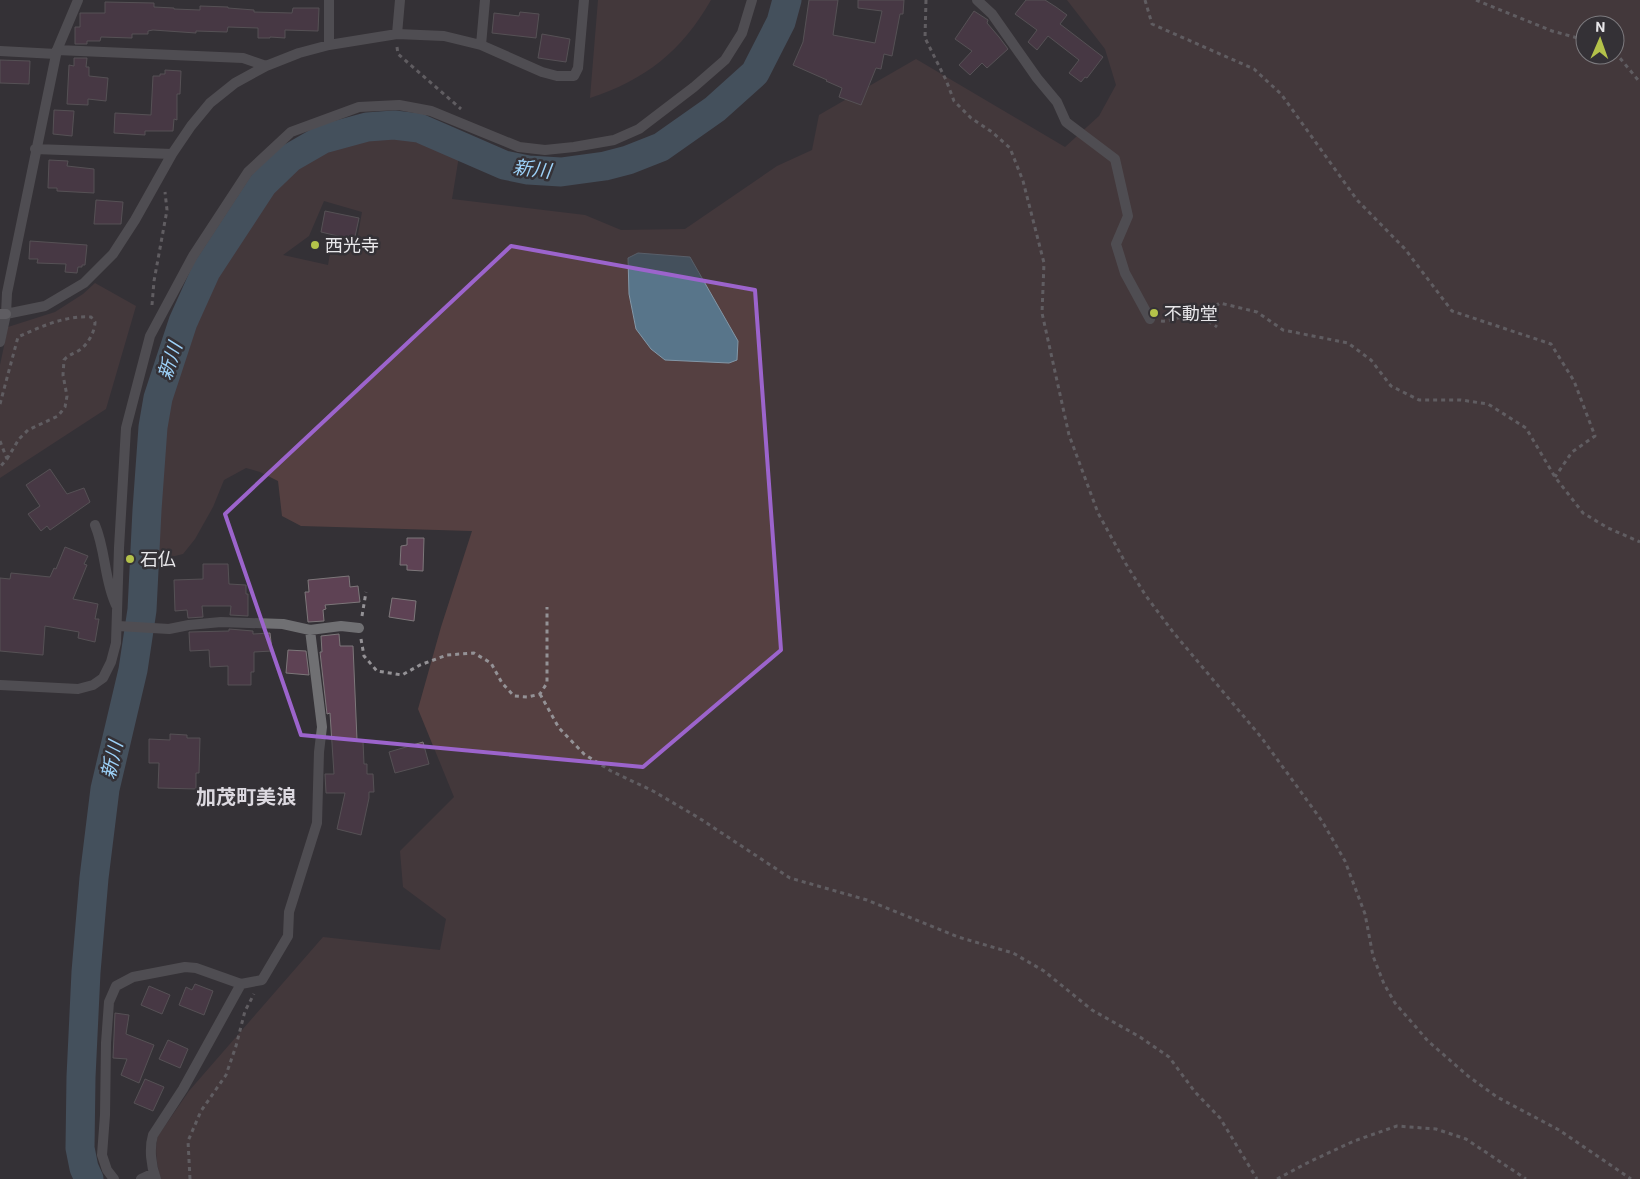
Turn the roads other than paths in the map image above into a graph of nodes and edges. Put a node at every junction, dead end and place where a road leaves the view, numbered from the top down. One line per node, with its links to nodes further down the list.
1 (78, 0): 12 (street)
2 (329, 0): 9 (street)
3 (400, 0): 8 (street)
4 (485, 0): 10 (street)
5 (584, 0): 10 (street)
6 (752, 0): 20 (street)
7 (977, 0): 17 (street)
8 (397, 34): 9 (street); 10 (street)
9 (329, 45): 13 (street)
10 (481, 45)
11 (0, 52): 12 (street)
12 (56, 52): 13 (street); 14 (street)
13 (266, 66): 15 (street)
14 (35, 148): 15 (street); 16 (street)
15 (172, 154): 16 (street)
16 (3, 314): 18 (street)
17 (1150, 319)
18 (1, 337)
19 (95, 525): 20 (street)
20 (117, 608): 21 (street)
21 (120, 626): 23 (street); 24 (street)
22 (359, 628): 23 (street)
23 (310, 630): 25 (street)
24 (0, 684)
25 (241, 984): 26 (street); 27 (street)
26 (155, 1176): 28 (street)
27 (114, 1179)
28 (142, 1179)

